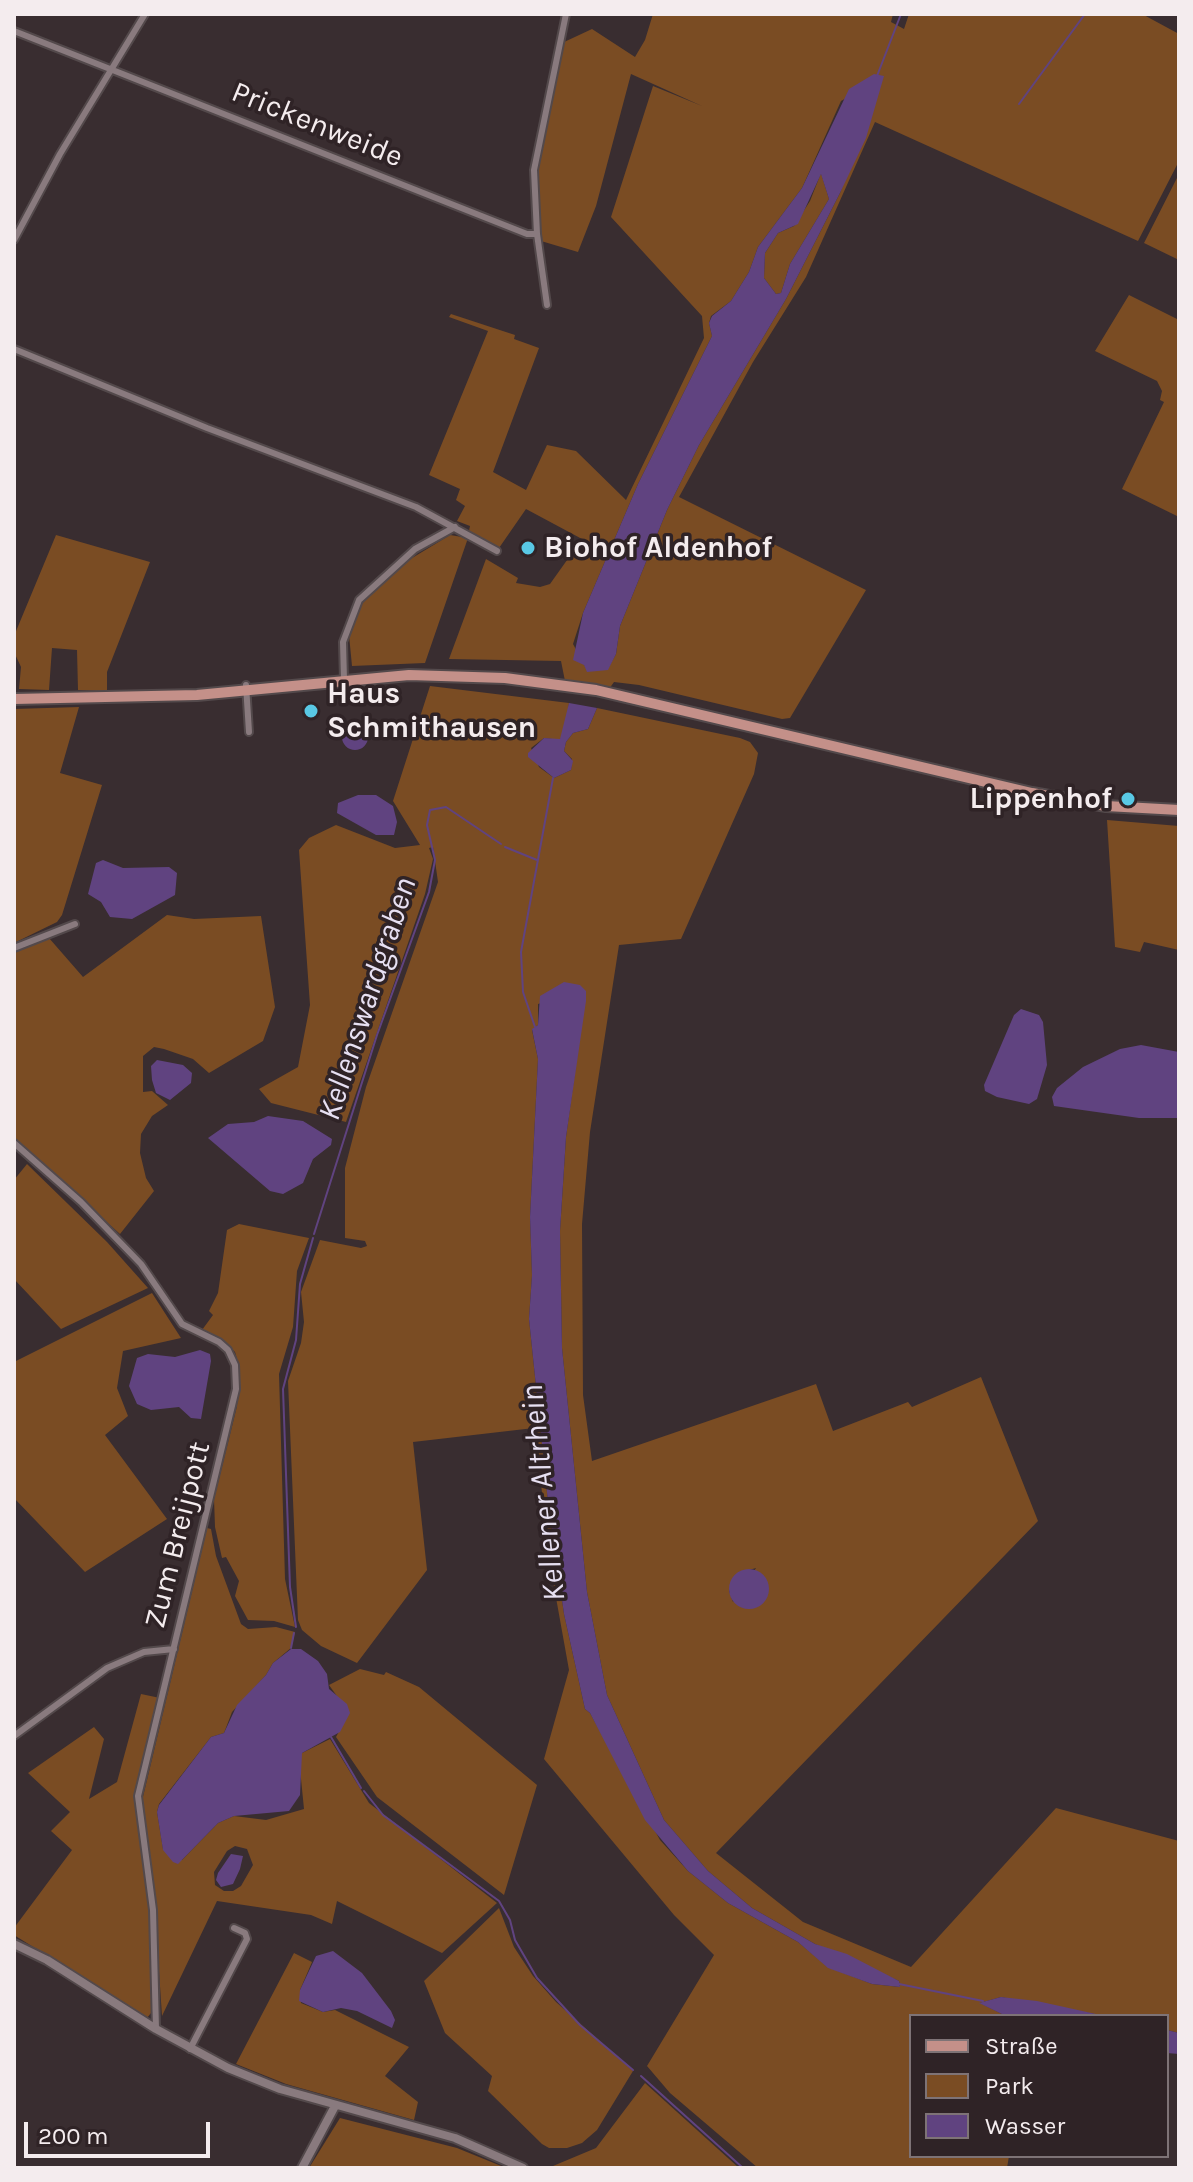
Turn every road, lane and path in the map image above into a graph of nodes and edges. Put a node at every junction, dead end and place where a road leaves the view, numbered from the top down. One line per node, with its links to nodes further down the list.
1 (145, 14): 4 (street)
2 (566, 14): 5 (street)
3 (14, 31): 4 (street, Prickenweide)
4 (112, 68): 5 (street, Prickenweide); 6 (street)
5 (537, 234): 7 (street)
6 (14, 240)
7 (547, 305)
8 (14, 349): 9 (street)
9 (455, 527): 10 (street); 11 (street)
10 (497, 551)
11 (344, 680): 12 (main road); 15 (main road)
12 (246, 688): 13 (main road); 14 (street)
13 (14, 699)
14 (249, 732)
15 (1179, 810)
16 (75, 924): 17 (street)
17 (14, 948)
18 (14, 1143): 19 (street, Zum Breijpott)
19 (174, 1649): 20 (street); 23 (street, Zum Breijpott)
20 (14, 1736)
21 (234, 1928): 24 (street)
22 (14, 1944): 23 (street)
23 (156, 2029): 24 (street)
24 (190, 2049): 25 (street)
25 (335, 2106): 26 (street); 27 (street)
26 (302, 2168)
27 (523, 2168)

